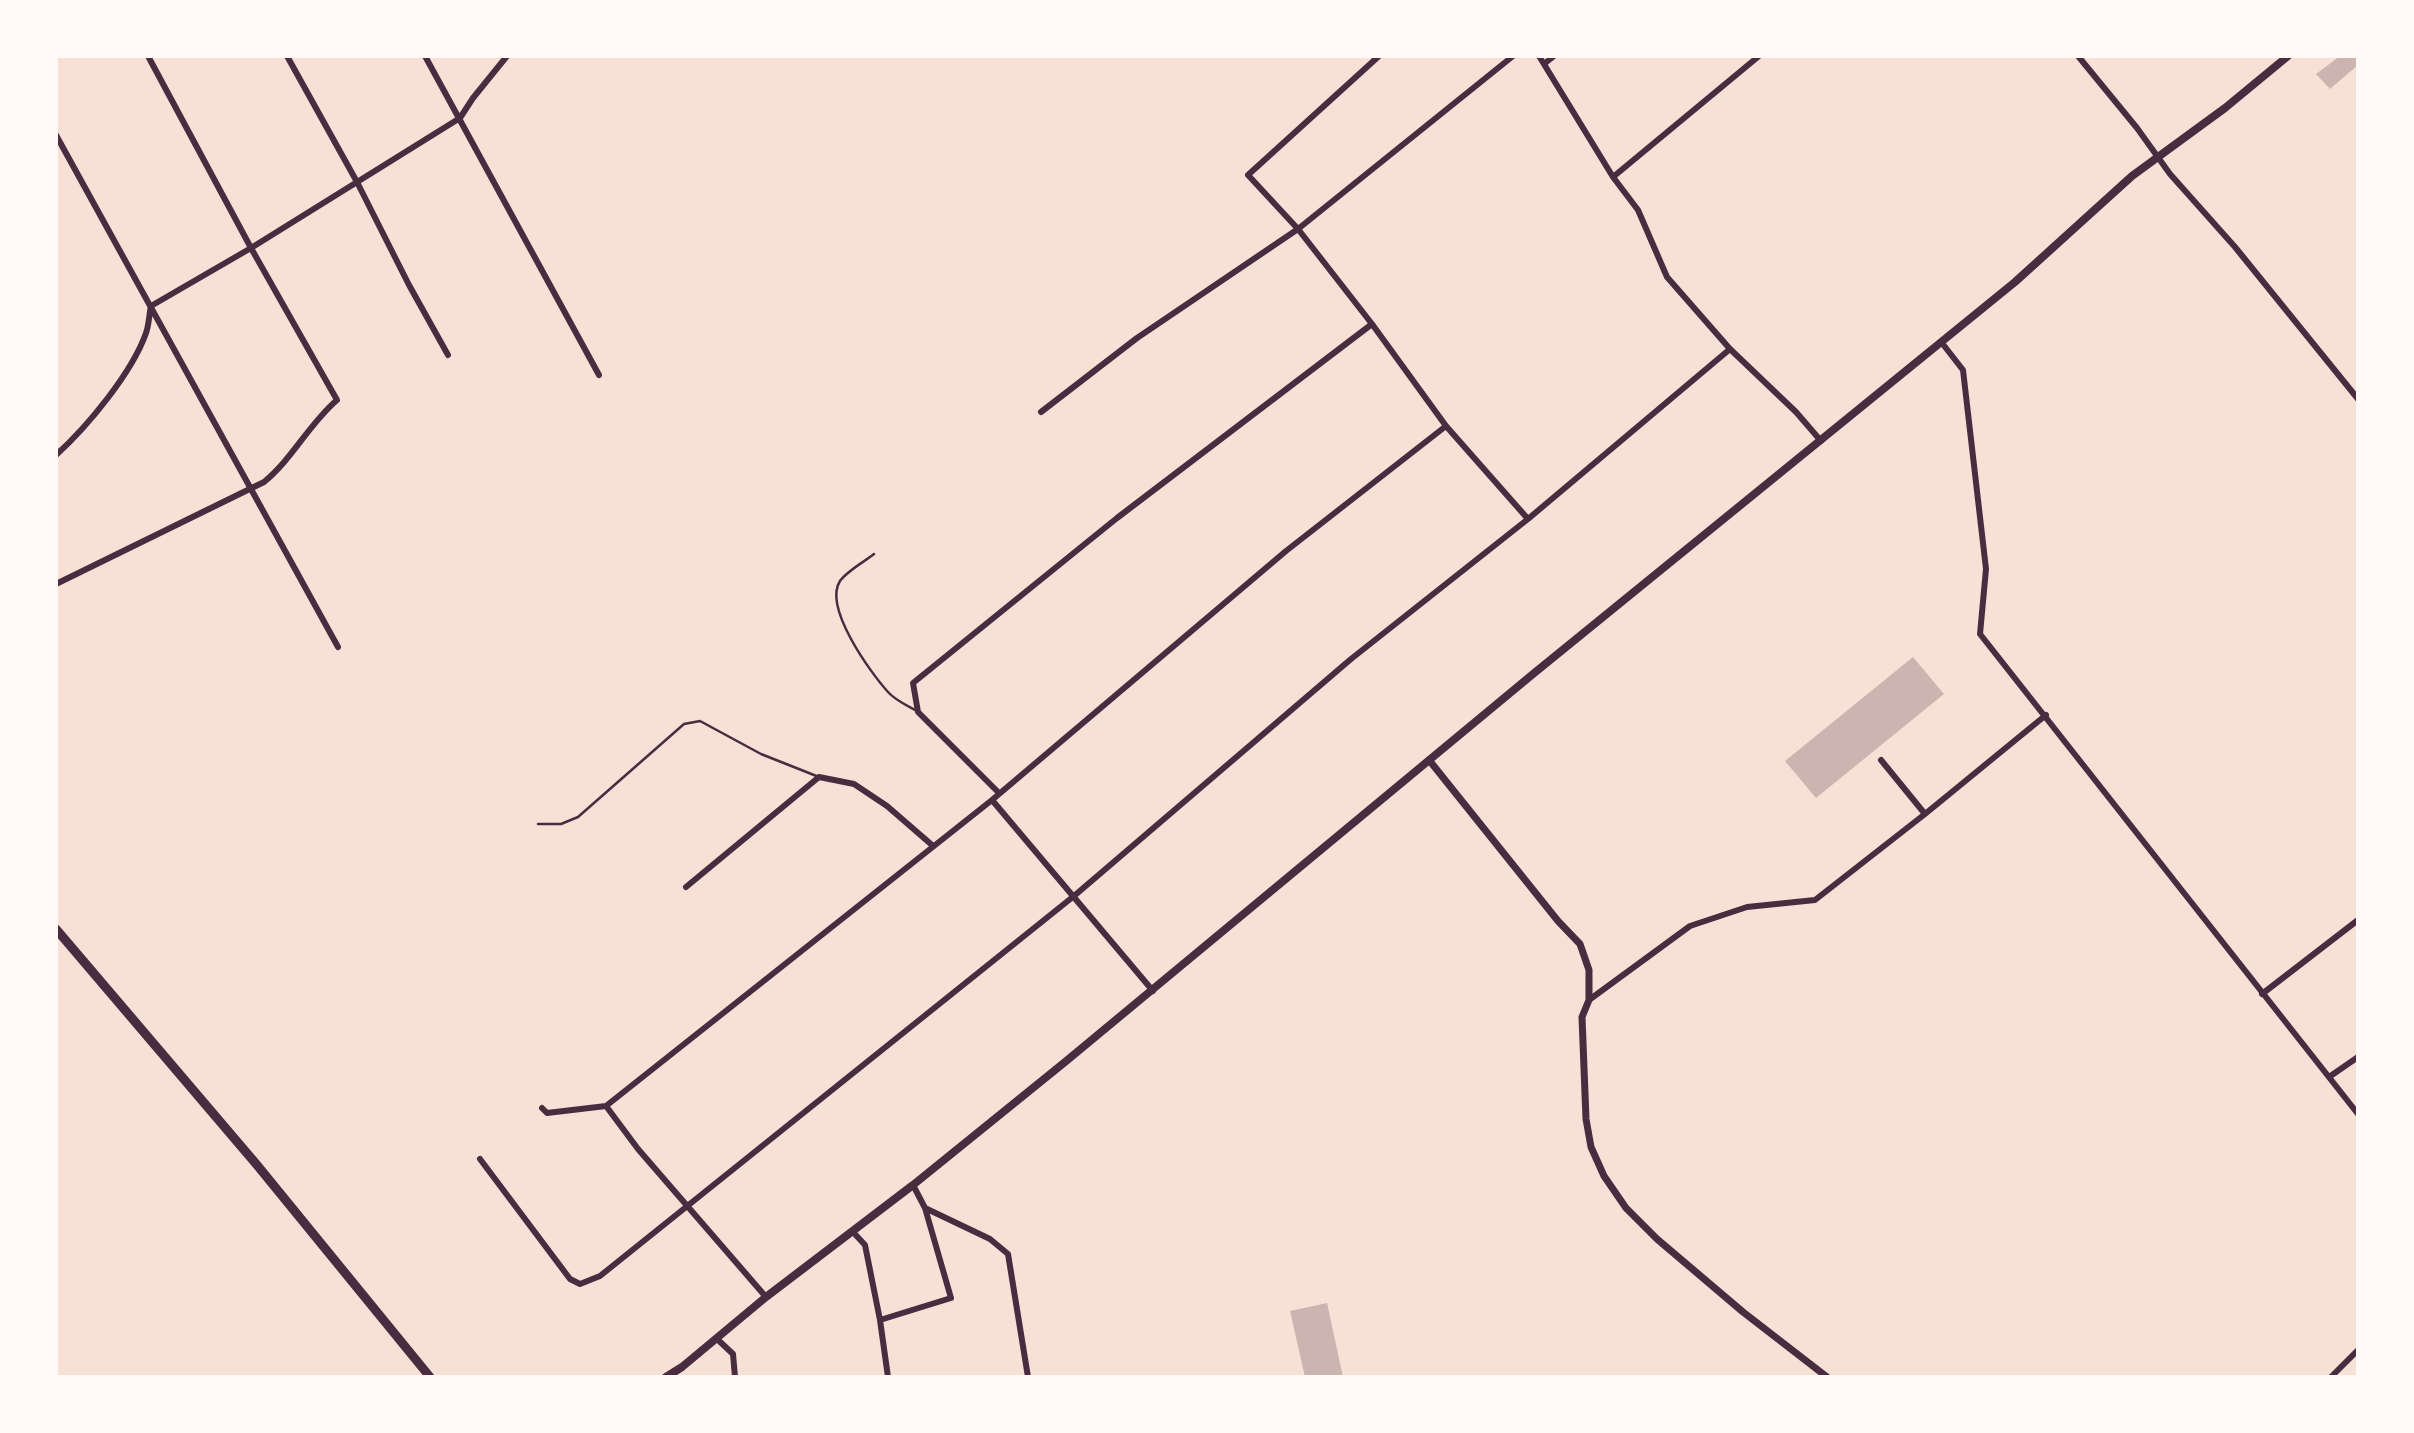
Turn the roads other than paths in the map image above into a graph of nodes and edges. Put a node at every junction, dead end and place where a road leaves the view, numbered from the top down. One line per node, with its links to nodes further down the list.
1 (148, 56): 19 (street)
2 (287, 56): 17 (street)
3 (425, 56): 13 (street)
4 (507, 56): 13 (street)
5 (1379, 56): 18 (street)
6 (1513, 56): 18 (street)
7 (1539, 56): 12 (street)
8 (1554, 56): 12 (street)
9 (1759, 56): 16 (street)
10 (2078, 56): 15 (street)
11 (2288, 56): 15 (main road)
12 (1544, 64): 16 (street)
13 (460, 118): 17 (street); 25 (street)
14 (56, 135): 20 (street)
15 (2158, 158): 22 (main road); 26 (street)
16 (1613, 177): 23 (street)
17 (357, 182): 19 (street); 24 (street)
18 (1298, 229): 21 (street); 27 (street)
19 (251, 248): 20 (street); 31 (street)
20 (151, 306): 30 (street); 31 (street)
21 (1372, 324): 28 (street); 36 (street)
22 (1941, 343): 29 (main road); 37 (street)
23 (1730, 349): 29 (street); 32 (street)
24 (448, 355)
25 (599, 375)
26 (2358, 399)
27 (1041, 412)
28 (1446, 426): 32 (street); 41 (street)
29 (1821, 441): 39 (main road)
30 (56, 455)
31 (252, 488): 34 (street); 35 (street)
32 (1528, 519): 47 (street)
33 (874, 554): 36 (lane)
34 (56, 584)
35 (338, 647)
36 (918, 712): 41 (street)
37 (2046, 715): 43 (street); 51 (street)
38 (1881, 760): 43 (street)
39 (1429, 761): 50 (main road); 52 (street)
40 (819, 777): 44 (lane); 45 (street); 46 (street)
41 (999, 793): 42 (street)
42 (992, 800): 45 (street); 47 (street)
43 (1925, 814): 52 (street)
44 (538, 824)
45 (932, 845): 55 (street)
46 (686, 887)
47 (1074, 896): 50 (street); 60 (street)
48 (2358, 920): 51 (street)
49 (56, 929): 67 (main road)
50 (1153, 990): 59 (main road)
51 (2262, 994): 54 (street)
52 (1588, 1000): 76 (street)
53 (2358, 1058): 54 (street)
54 (2329, 1077): 57 (street)
55 (606, 1106): 56 (street); 60 (street)
56 (542, 1108)
57 (2358, 1114)
58 (480, 1159): 60 (street)
59 (913, 1185): 61 (street); 62 (main road)
60 (689, 1205): 63 (street)
61 (925, 1208): 64 (street); 75 (street)
62 (853, 1232): 63 (main road); 64 (street)
63 (766, 1297): 65 (main road)
64 (880, 1320): 74 (street)
65 (716, 1338): 68 (main road); 73 (street)
66 (2358, 1350): 77 (street)
67 (422, 1366): 69 (main road); 70 (main road)
68 (682, 1367): 71 (main road); 72 (main road)
69 (428, 1377)
70 (438, 1377)
71 (666, 1377)
72 (672, 1377)
73 (735, 1377)
74 (888, 1377)
75 (1028, 1377)
76 (1827, 1377)
77 (2331, 1377)

